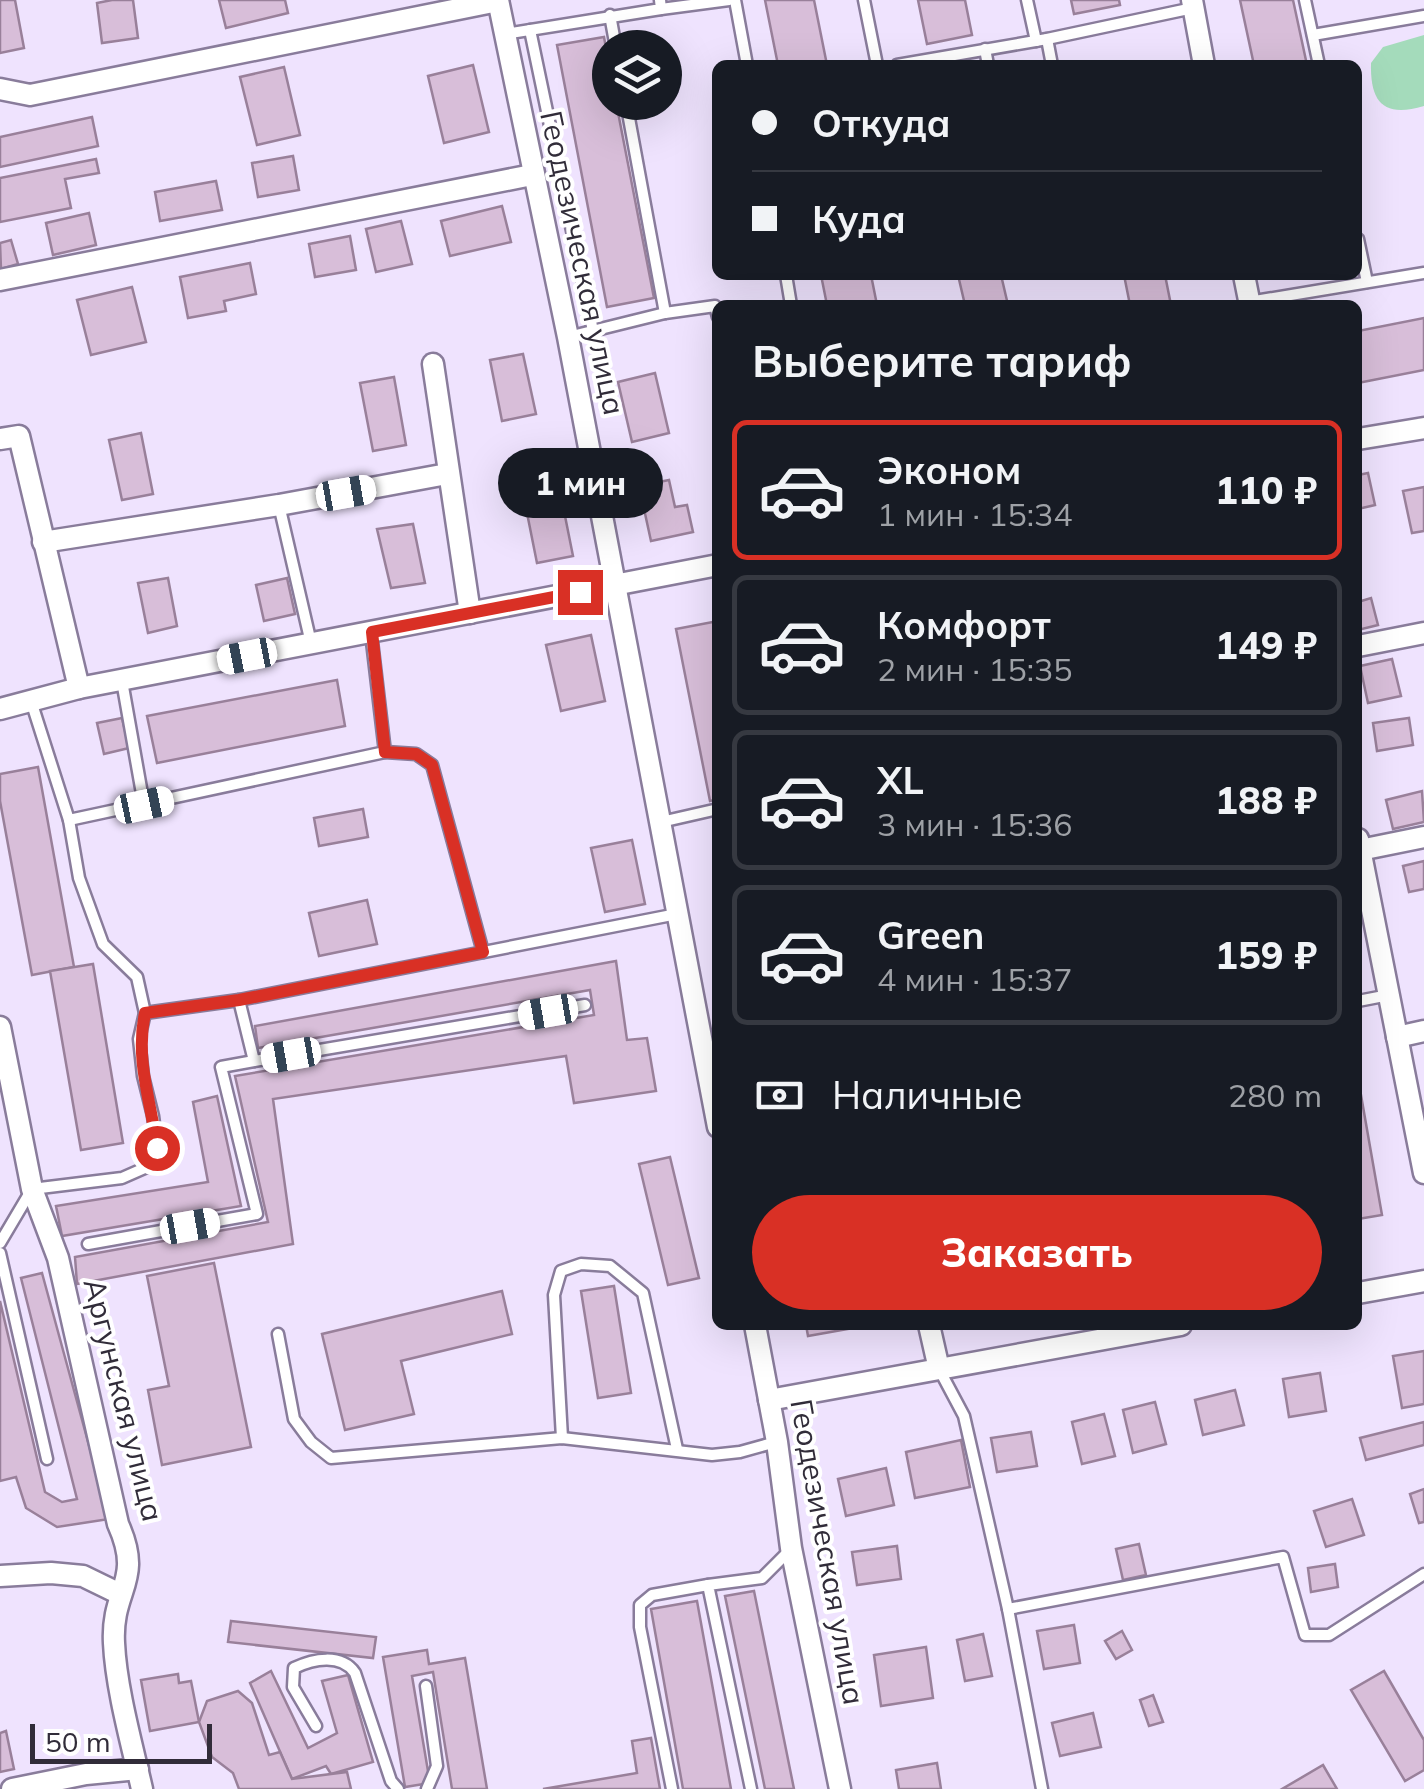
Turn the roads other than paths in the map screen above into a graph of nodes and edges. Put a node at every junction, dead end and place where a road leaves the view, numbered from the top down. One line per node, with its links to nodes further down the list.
1 (498, 0): 12 (street, Геодезическая улица); 23 (street)
2 (732, 0): 6 (lane); 16 (lane)
3 (864, 0): 17 (lane)
4 (1027, 0): 14 (lane)
5 (1305, 0): 13 (lane)
6 (661, 4): 8 (lane)
7 (1193, 4): 14 (lane); 21 (street)
8 (610, 15): 10 (lane); 11 (lane)
9 (1424, 16): 13 (lane)
10 (530, 30): 12 (lane); 33 (lane)
11 (613, 30)
12 (505, 34): 25 (street, Геодезическая улица)
13 (1313, 35): 22 (lane)
14 (1041, 40): 15 (lane); 20 (lane)
15 (985, 49): 18 (lane); 19 (lane)
16 (746, 60)
17 (876, 60)
18 (924, 60)
19 (987, 60)
20 (1050, 60)
21 (1203, 60)
22 (1318, 60)
23 (0, 90)
24 (629, 120): 32 (lane)
25 (532, 175): 28 (street); 34 (street, Геодезическая улица)
26 (1362, 258): 29 (lane)
27 (1424, 273): 29 (lane)
28 (0, 280)
29 (1367, 282): 30 (lane)
30 (1266, 300)
31 (712, 306): 32 (lane)
32 (665, 313): 33 (lane)
33 (592, 331): 34 (lane)
34 (568, 337): 43 (street, Геодезическая улица)
35 (433, 364): 39 (street)
36 (1424, 428): 37 (street)
37 (1362, 438)
38 (0, 439): 41 (street)
39 (447, 474): 40 (street); 44 (street)
40 (278, 506): 41 (street); 47 (lane)
41 (43, 542): 50 (street)
42 (712, 565): 43 (street)
43 (615, 583): 44 (street); 57 (street, Геодезическая улица)
44 (470, 613): 45 (street)
45 (372, 632): 47 (street); 53 (lane)
46 (1424, 633): 48 (street)
47 (311, 644): 49 (street)
48 (1362, 645)
49 (122, 680): 50 (street); 54 (lane)
50 (79, 688): 51 (street)
51 (31, 701): 52 (street); 56 (lane)
52 (0, 709)
53 (385, 752): 54 (lane); 62 (lane)
54 (144, 805): 56 (lane)
55 (712, 811): 57 (lane)
56 (69, 820): 67 (lane)
57 (660, 822): 61 (street, Геодезическая улица)
58 (1424, 837): 59 (street)
59 (1362, 845)
60 (1362, 860): 63 (street)
61 (677, 914): 62 (lane); 69 (street, Геодезическая улица)
62 (483, 952): 64 (lane)
63 (1389, 995): 65 (lane); 71 (street)
64 (239, 1000): 67 (lane); 72 (lane)
65 (1362, 1000)
66 (585, 1005): 72 (lane)
67 (145, 1013): 75 (lane)
68 (0, 1027): 75 (street, Аргунская улица)
69 (708, 1027): 73 (street, Геодезическая улица)
70 (1424, 1032): 71 (street)
71 (1397, 1036): 74 (street)
72 (254, 1061): 77 (lane)
73 (712, 1067)
74 (1424, 1173)
75 (32, 1189): 76 (lane); 95 (street, Аргунская улица)
76 (0, 1243)
77 (88, 1244)
78 (0, 1253): 90 (lane)
79 (1424, 1281): 80 (street)
80 (1362, 1292)
81 (756, 1330): 86 (street, Геодезическая улица)
82 (930, 1330): 85 (street)
83 (1154, 1330): 85 (street)
84 (278, 1334): 87 (lane)
85 (939, 1369): 86 (street); 96 (lane)
86 (769, 1400): 88 (street, Геодезическая улица)
87 (562, 1438): 89 (lane); 89 (lane)
88 (777, 1442): 89 (lane); 91 (street, Геодезическая улица)
89 (677, 1449)
90 (47, 1459)
91 (792, 1548): 94 (lane); 105 (street, Геодезическая улица)
92 (1424, 1574): 96 (lane)
93 (0, 1576): 95 (street)
94 (708, 1586): 103 (lane); 104 (lane)
95 (120, 1594): 99 (street, Аргунская улица)
96 (1008, 1609): 106 (lane)
97 (426, 1686): 102 (lane)
98 (316, 1726): 101 (lane)
99 (140, 1779): 100 (street)
100 (12, 1789)
101 (398, 1789)
102 (427, 1789)
103 (672, 1789)
104 (751, 1789)
105 (840, 1789)
106 (1042, 1789)

